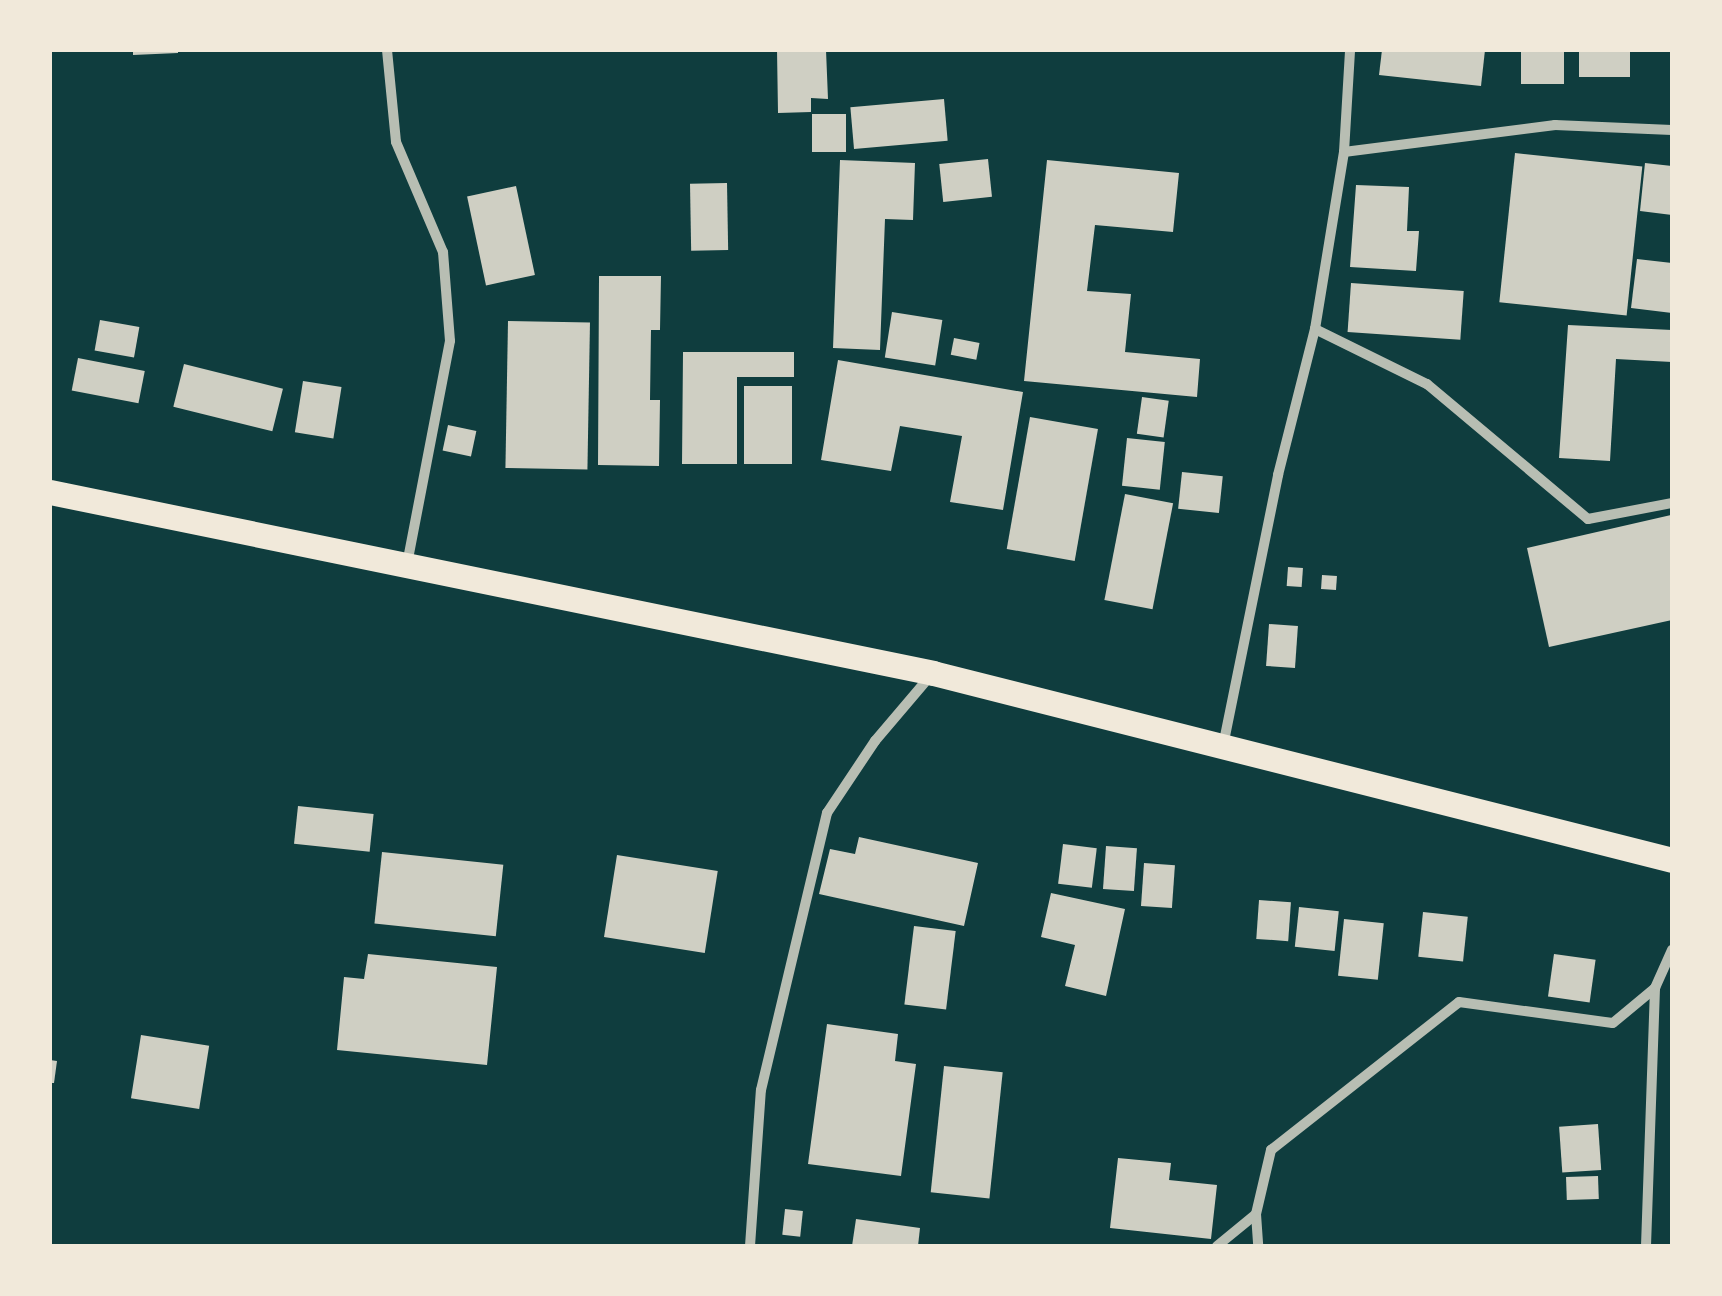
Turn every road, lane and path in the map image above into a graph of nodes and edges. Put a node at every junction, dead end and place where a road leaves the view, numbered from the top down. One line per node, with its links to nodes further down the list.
1 (387, 50): 8 (street)
2 (1350, 50): 4 (street)
3 (1672, 130): 4 (street)
4 (1344, 152): 5 (street)
5 (1316, 330): 7 (street); 10 (street)
6 (50, 492): 8 (main road)
7 (1672, 503)
8 (407, 564): 9 (main road)
9 (933, 673): 10 (main road); 15 (street)
10 (1222, 747): 11 (main road)
11 (1672, 860)
12 (1672, 950): 13 (street)
13 (1655, 988): 14 (street); 18 (street)
14 (1256, 1214): 16 (street); 17 (street)
15 (750, 1246)
16 (1217, 1246)
17 (1258, 1246)
18 (1646, 1246)

